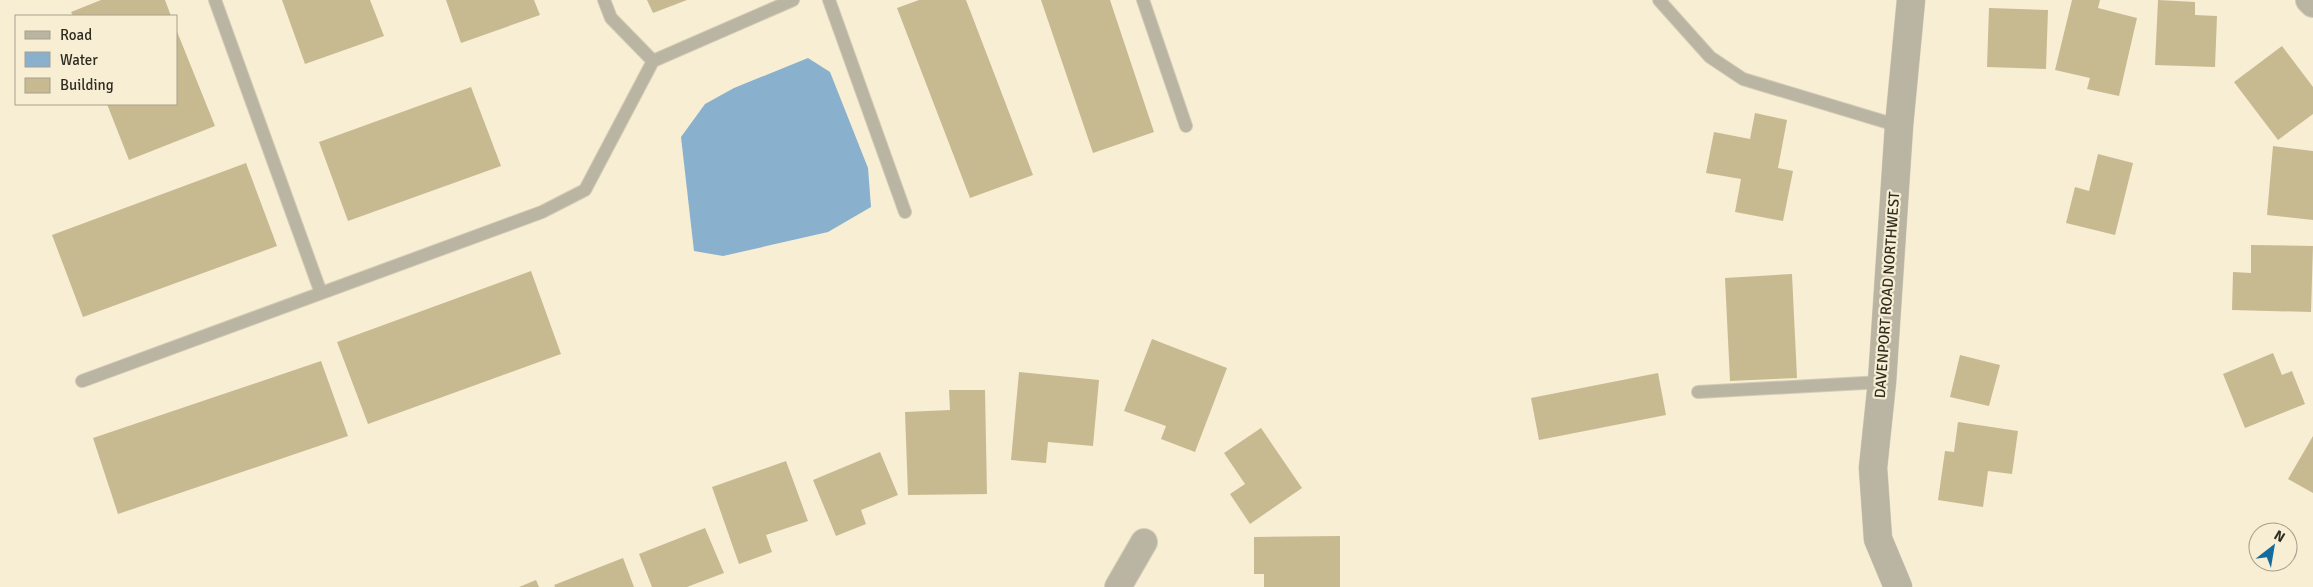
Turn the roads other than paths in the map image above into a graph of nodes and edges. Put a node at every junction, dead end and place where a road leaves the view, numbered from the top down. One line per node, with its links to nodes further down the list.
1 (215, 0): 14 (lane)
2 (604, 0): 10 (lane)
3 (829, 0): 13 (lane)
4 (1143, 0): 11 (lane)
5 (1659, 0): 12 (lane)
6 (1911, 0): 12 (street, DAVENPORT ROAD NORTHWEST)
7 (2308, 0): 9 (street)
8 (789, 1): 10 (lane)
9 (2313, 4)
10 (653, 61): 14 (lane)
11 (1186, 126)
12 (1899, 126): 16 (street, DAVENPORT ROAD NORTHWEST)
13 (904, 212)
14 (321, 293): 15 (lane)
15 (82, 381)
16 (1882, 382): 17 (lane); 20 (street, DAVENPORT ROAD NORTHWEST)
17 (1698, 392)
18 (1144, 542): 19 (street)
19 (1118, 587)
20 (1898, 587)

